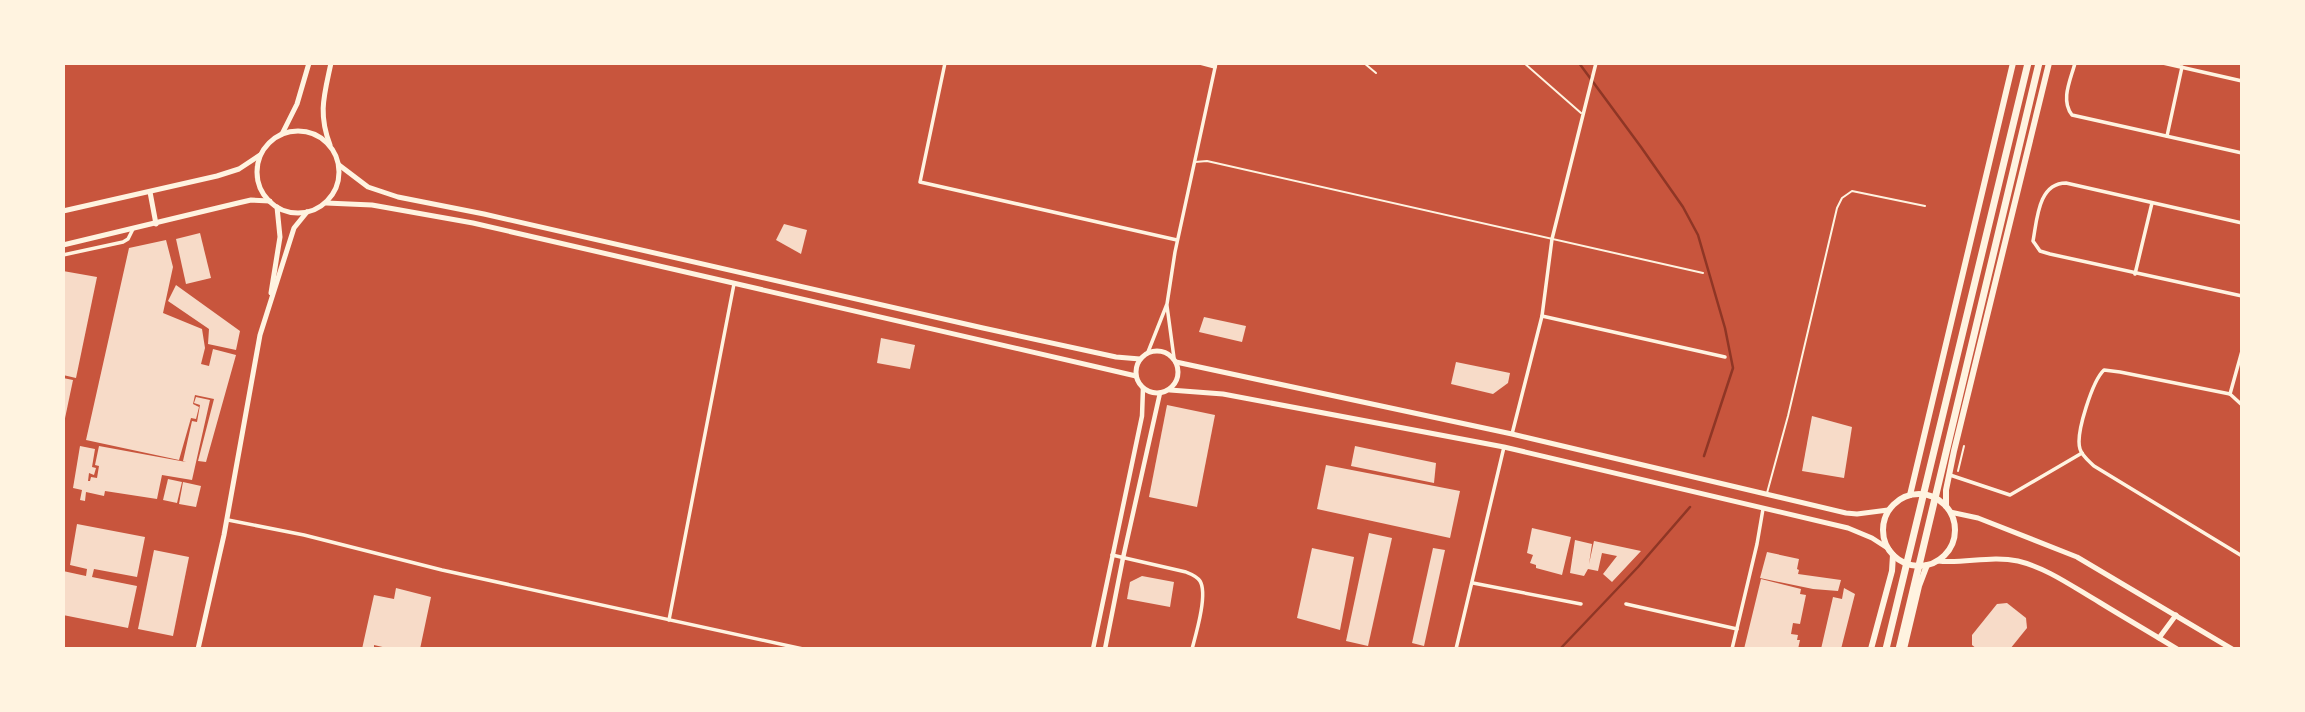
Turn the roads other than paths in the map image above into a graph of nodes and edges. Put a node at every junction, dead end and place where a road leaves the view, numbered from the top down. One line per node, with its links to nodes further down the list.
1 (309, 63): 19 (main road)
2 (331, 63): 21 (main road)
3 (945, 63): 38 (street)
4 (1200, 63): 14 (street)
5 (1364, 63): 16 (lane)
6 (1524, 63): 18 (lane)
7 (1597, 63): 18 (street)
8 (2013, 63): 64 (highway)
9 (2028, 63): 90 (highway)
10 (2039, 63): 91 (highway)
11 (2049, 63): 62 (highway)
12 (2076, 63): 20 (street)
13 (2163, 63): 15 (street)
14 (1215, 65): 24 (street)
15 (2182, 67): 17 (street); 20 (street)
16 (1376, 73)
17 (2242, 81)
18 (1582, 114): 37 (street)
19 (282, 134): 21 (main road); 23 (main road)
20 (2167, 136): 22 (street)
21 (331, 148): 25 (main road)
22 (2242, 153)
23 (261, 154): 26 (main road); 27 (main road)
24 (1194, 162): 37 (lane); 38 (street)
25 (339, 165): 28 (main road); 51 (main road)
26 (150, 191): 32 (main road); 34 (main road)
27 (270, 201): 31 (main road); 34 (main road)
28 (326, 203): 33 (main road); 43 (main road)
29 (2152, 203): 35 (street); 42 (street); 42 (street)
30 (1925, 206): 63 (lane)
31 (276, 207): 33 (main road); 45 (main road)
32 (63, 211)
33 (307, 212): 45 (main road)
34 (156, 223): 36 (main road)
35 (2242, 223)
36 (133, 228): 39 (main road); 40 (street)
37 (1552, 239): 41 (lane); 47 (street)
38 (1177, 240): 46 (street)
39 (63, 244)
40 (63, 255)
41 (1703, 273)
42 (2135, 274): 44 (street)
43 (734, 284): 53 (main road); 79 (street)
44 (2242, 296)
45 (271, 300): 68 (main road)
46 (1167, 304): 49 (street); 52 (street)
47 (1542, 316): 50 (street); 59 (street)
48 (2242, 351): 57 (street)
49 (1148, 352): 51 (main road); 52 (main road)
50 (1725, 357)
51 (1140, 359): 53 (main road)
52 (1175, 360): 55 (main road); 59 (main road)
53 (1136, 376): 54 (main road)
54 (1143, 388): 56 (main road); 70 (street)
55 (1170, 390): 56 (main road); 60 (main road)
56 (1160, 393): 72 (street)
57 (2230, 394): 58 (street); 61 (street)
58 (2242, 405)
59 (1512, 434): 63 (main road)
60 (1504, 447): 65 (main road); 75 (street)
61 (2082, 453): 62 (street); 71 (street)
62 (1950, 475): 66 (highway)
63 (1767, 493): 67 (main road)
64 (1910, 495): 66 (highway); 67 (highway)
65 (1763, 507): 69 (main road); 80 (street)
66 (1948, 509): 73 (highway); 78 (main road)
67 (1888, 510): 69 (highway)
68 (226, 519): 79 (street); 82 (main road)
69 (1891, 552): 74 (highway); 89 (highway)
70 (1112, 555): 72 (street); 84 (street)
71 (2242, 555)
72 (1123, 558): 85 (street); 86 (street)
73 (1938, 561): 74 (highway); 81 (main road)
74 (1927, 565): 91 (highway)
75 (1473, 583): 76 (street); 87 (street)
76 (1581, 604)
77 (1626, 604): 80 (street)
78 (2176, 615): 81 (main road); 93 (main road)
79 (669, 620): 83 (street)
80 (1737, 629): 88 (street)
81 (2160, 638): 92 (main road)
82 (198, 649)
83 (803, 649)
84 (1093, 649)
85 (1105, 649)
86 (1192, 649)
87 (1456, 649)
88 (1732, 649)
89 (1871, 649)
90 (1886, 649)
91 (1901, 649)
92 (2177, 649)
93 (2232, 649)

